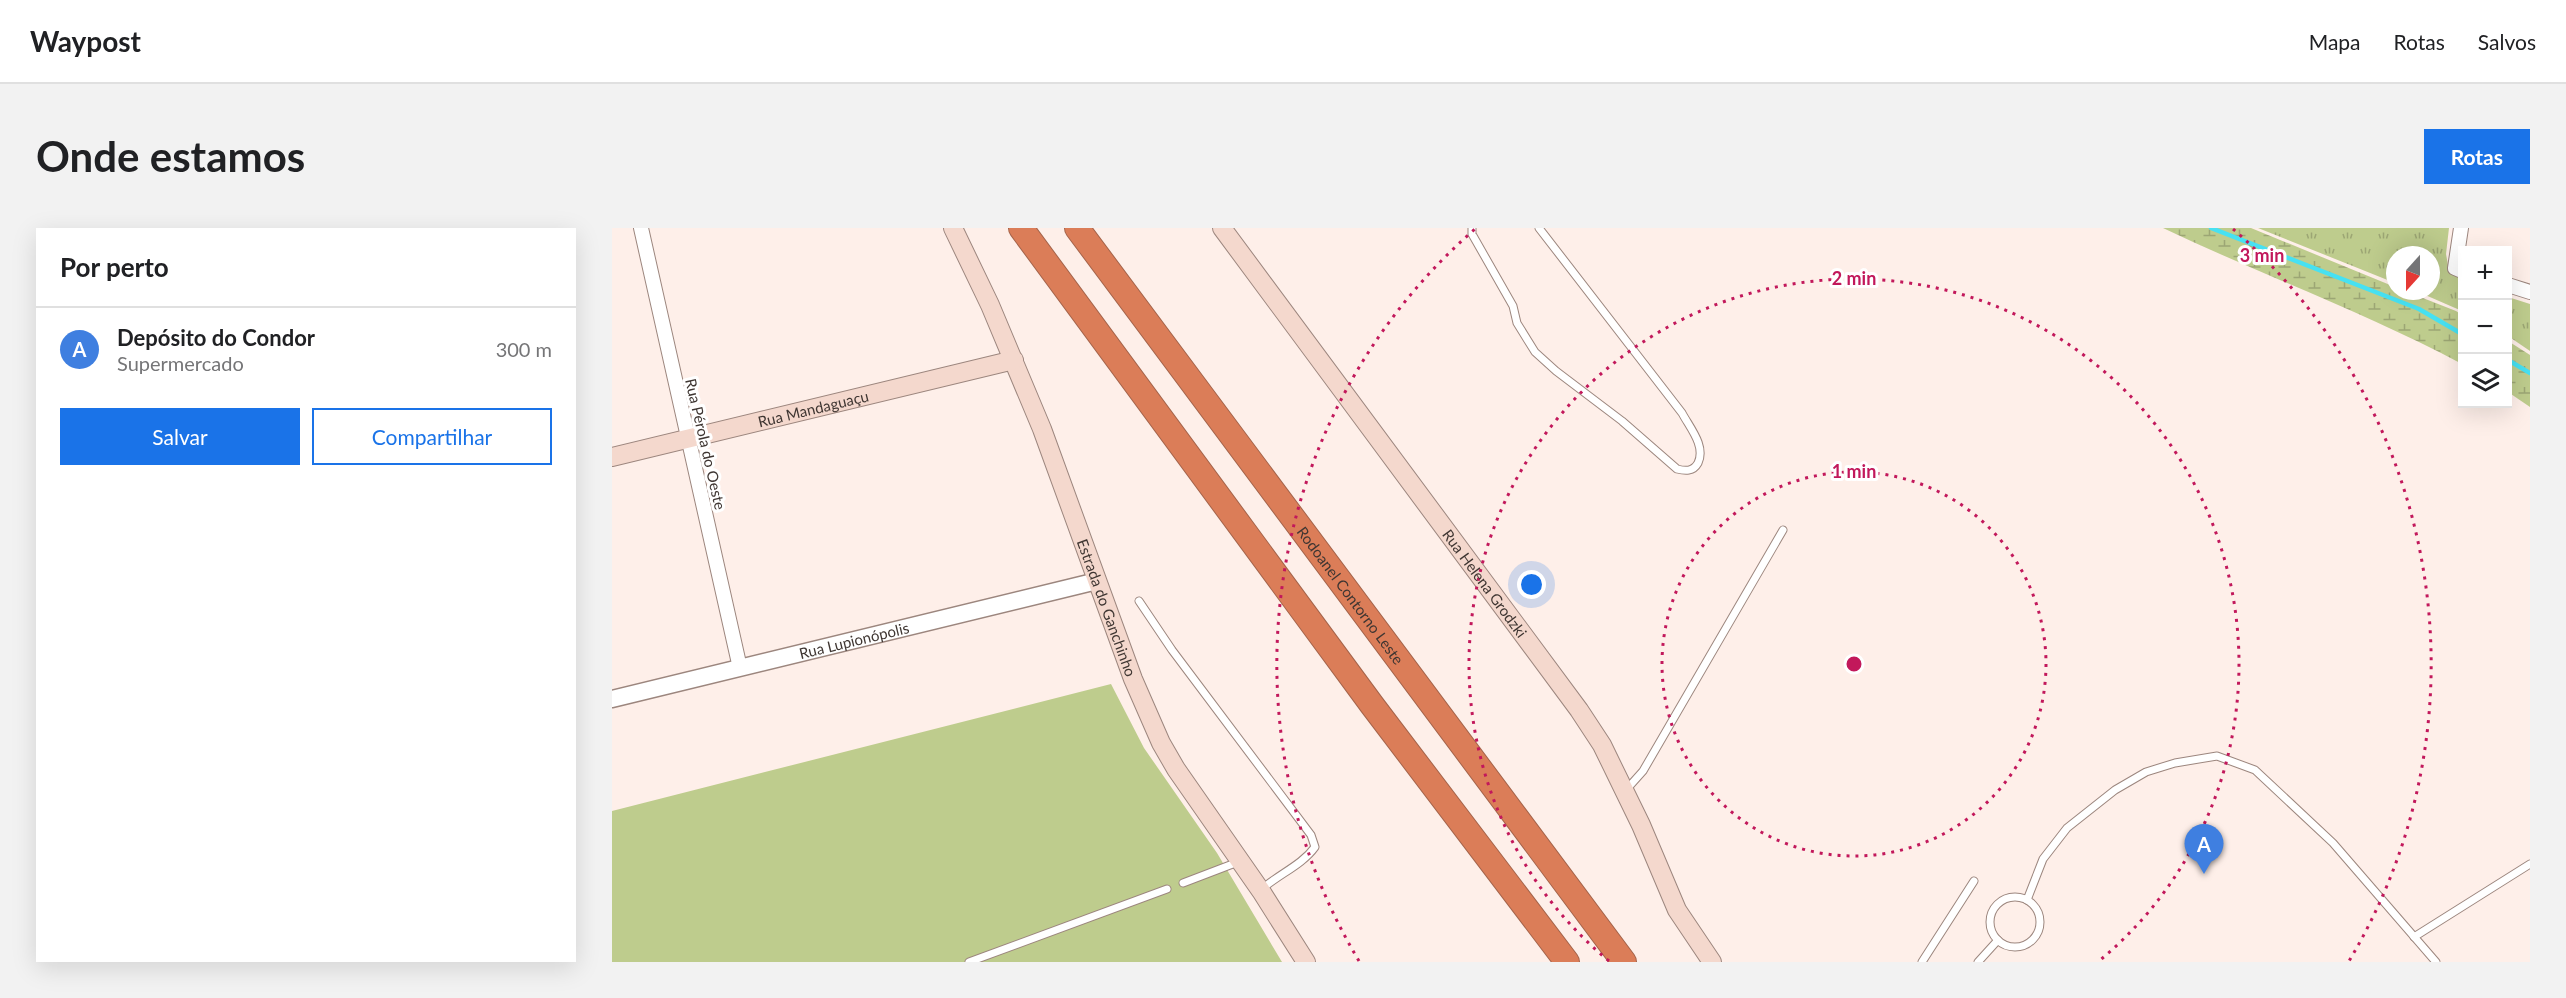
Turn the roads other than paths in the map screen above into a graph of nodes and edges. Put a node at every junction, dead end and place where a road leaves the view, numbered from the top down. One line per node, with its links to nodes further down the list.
1 (640, 228): 13 (street, Rua Pérola do Oeste)
2 (953, 228): 12 (main road, Estrada do Ganchinho)
3 (1021, 228): 32 (highway)
4 (1077, 228): 33 (highway, Rodoanel Contorno Leste)
5 (1223, 228): 20 (main road, Rua Helena Grodzki)
6 (1473, 228): 7 (lane)
7 (1539, 228)
8 (2461, 228): 9 (street)
9 (2460, 246)
10 (2512, 286): 11 (street)
11 (2530, 292)
12 (1014, 360): 13 (main road, Rua Mandaguaçu); 16 (main road, Estrada do Ganchinho)
13 (688, 438): 14 (main road, Rua Mandaguaçu); 18 (street, Rua Pérola do Oeste)
14 (612, 457)
15 (1784, 530): 20 (lane)
16 (1097, 581): 18 (street, Rua Lupionópolis); 21 (main road, Estrada do Ganchinho)
17 (1139, 601): 26 (lane)
18 (740, 668): 19 (street, Rua Lupionópolis)
19 (612, 699)
20 (1624, 792): 34 (main road, Rua Helena Grodzki)
21 (1240, 861): 24 (lane); 26 (main road, Estrada do Ganchinho)
22 (2530, 864): 28 (lane)
23 (1974, 881): 35 (lane)
24 (1183, 882)
25 (1167, 889): 30 (lane)
26 (1261, 891): 31 (main road, Estrada do Ganchinho)
27 (2027, 900): 28 (lane); 29 (lane); 29 (lane)
28 (2414, 937): 37 (lane)
29 (1998, 940): 36 (lane)
30 (969, 962)
31 (1306, 962)
32 (1567, 962)
33 (1624, 962)
34 (1712, 962)
35 (1922, 962)
36 (1978, 962)
37 (2436, 962)

